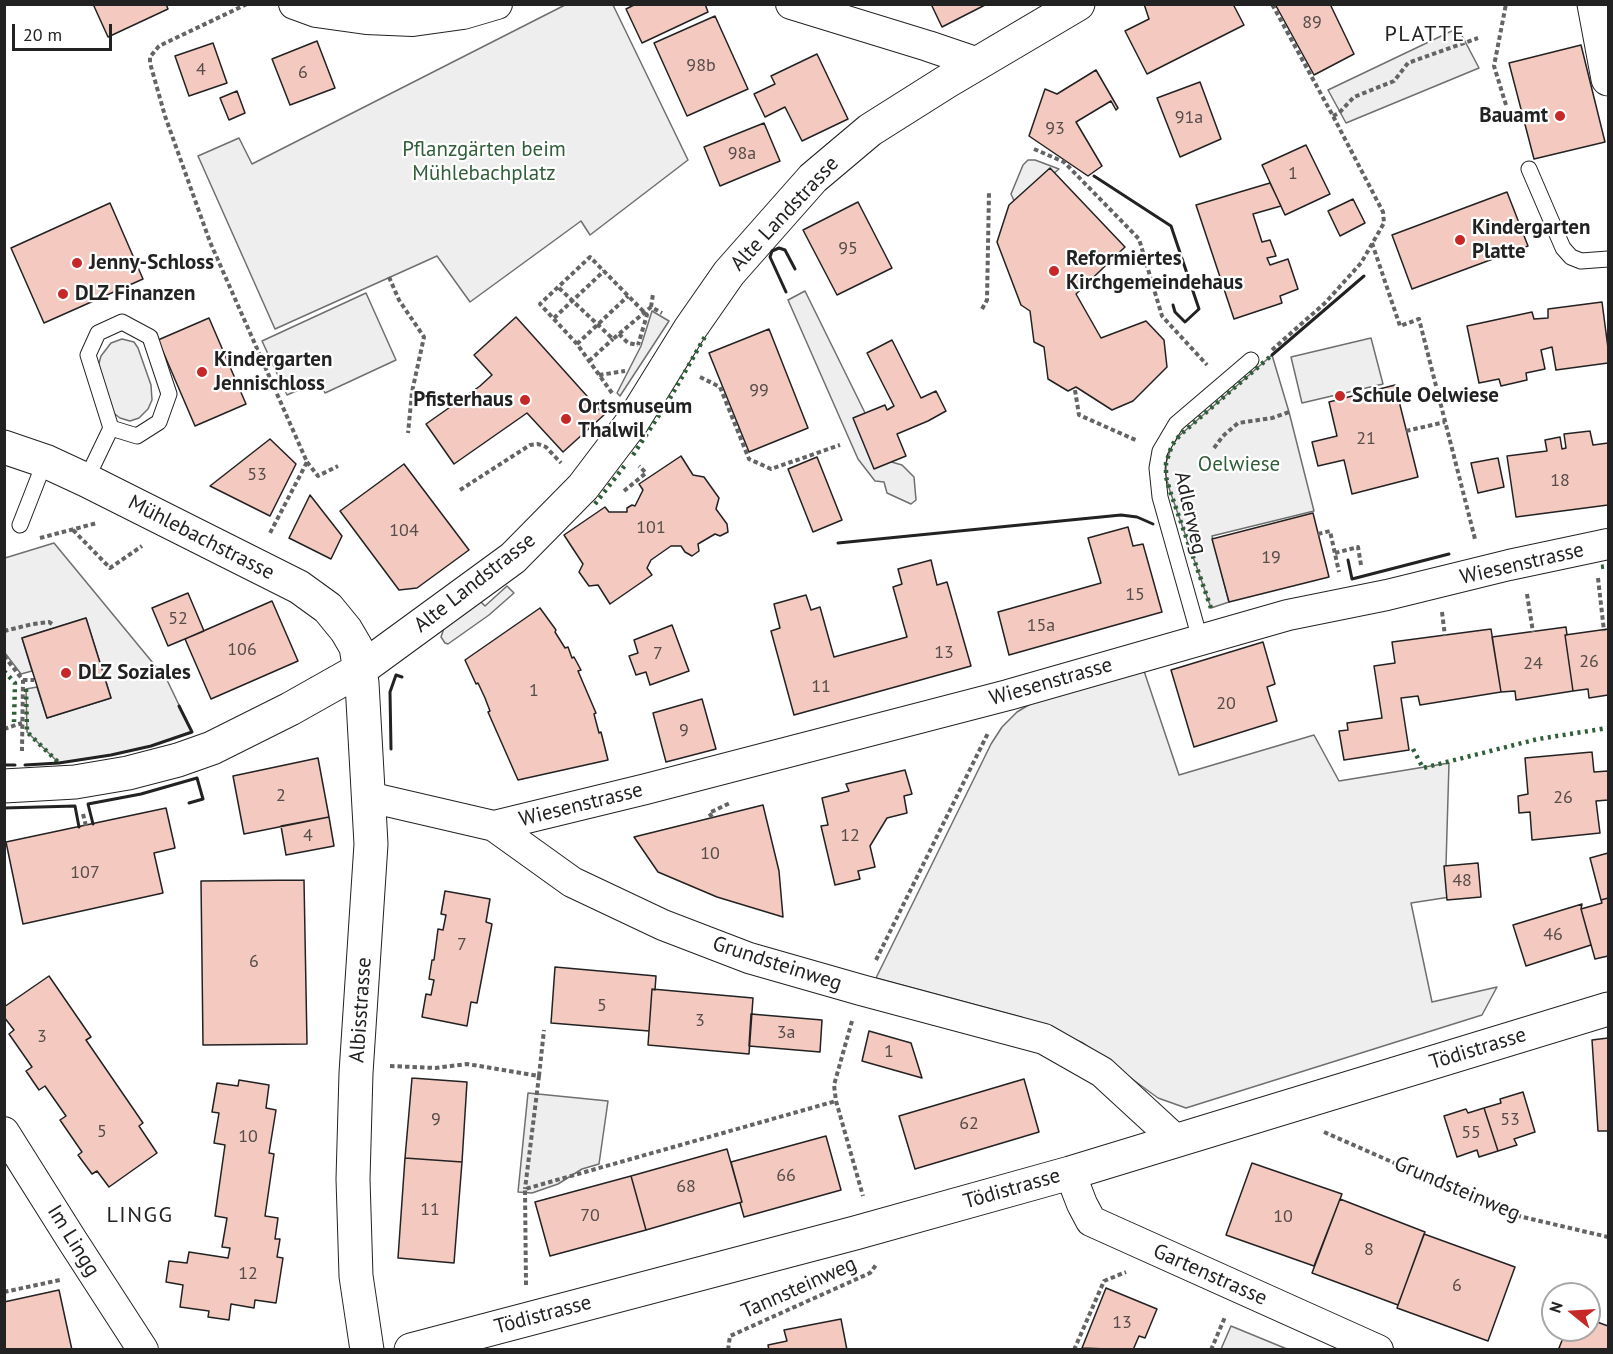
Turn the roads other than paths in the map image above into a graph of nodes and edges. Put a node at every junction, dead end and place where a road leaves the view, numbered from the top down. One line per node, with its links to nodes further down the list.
1 (294, 4): 2 (street)
2 (497, 4)
3 (791, 4): 6 (street)
4 (1078, 4): 6 (street, Alte Landstrasse)
5 (1594, 4): 7 (street)
6 (978, 63): 18 (street, Alte Landstrasse)
7 (1608, 79)
8 (1529, 169): 9 (lane)
9 (1608, 259)
10 (1251, 360): 17 (lane, Adlerweg)
11 (111, 428): 11 (lane); 14 (lane)
12 (4, 447): 13 (street, Mühlebachstrasse)
13 (45, 461): 14 (street, Mühlebachstrasse); 15 (lane)
14 (86, 480): 18 (street, Mühlebachstrasse)
15 (20, 525)
16 (1608, 544): 17 (street, Wiesenstrasse)
17 (1200, 639): 21 (street, Wiesenstrasse)
18 (361, 669): 19 (street, Alte Landstrasse); 20 (street, Albisstrasse)
19 (4, 786)
20 (369, 797): 21 (street, Grundsteinweg); 27 (street, Albisstrasse)
21 (494, 826): 24 (street, Grundsteinweg)
22 (1608, 1009): 24 (street, Tödistrasse)
23 (4, 1132): 26 (street, Im Lingg)
24 (1177, 1141): 25 (street, Tödistrasse)
25 (1070, 1173): 28 (street, Tödistrasse); 29 (street, Gartenstrasse)
26 (143, 1350)
27 (368, 1350)
28 (411, 1350)
29 (1378, 1350)

